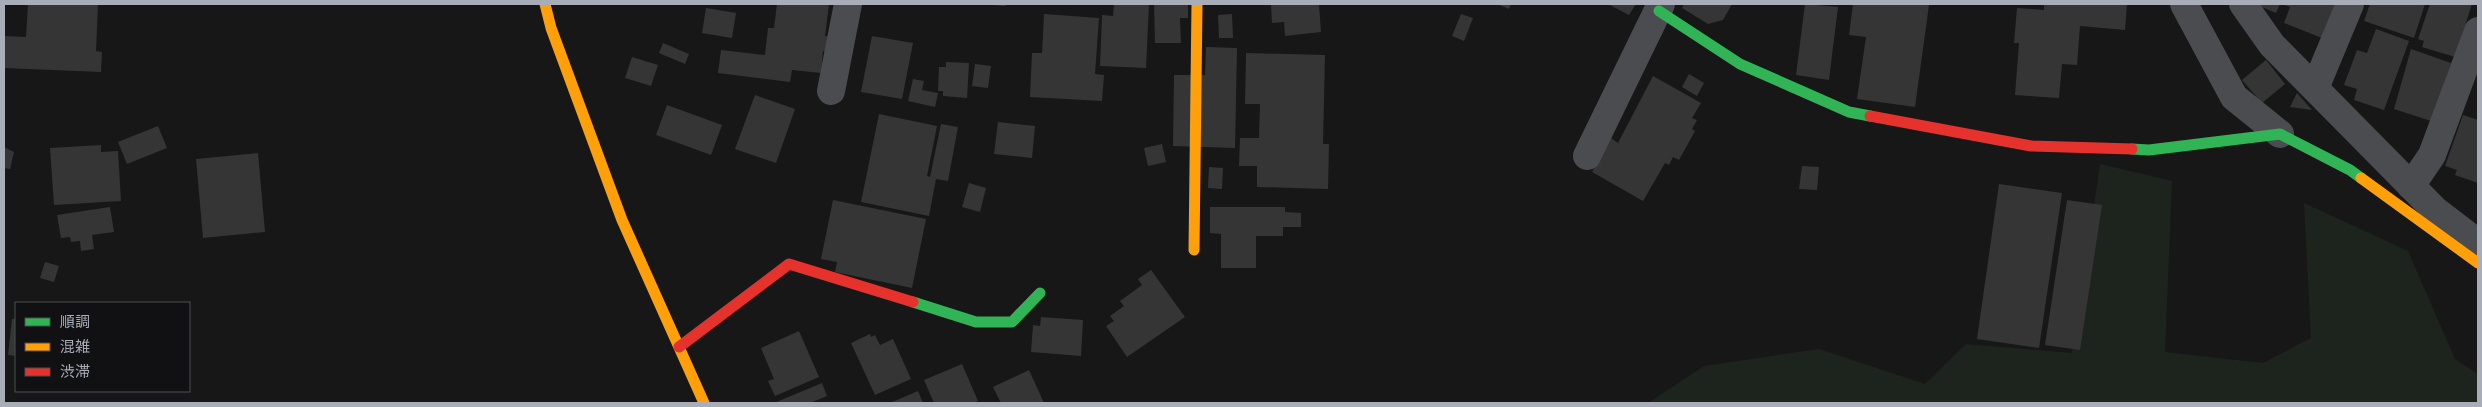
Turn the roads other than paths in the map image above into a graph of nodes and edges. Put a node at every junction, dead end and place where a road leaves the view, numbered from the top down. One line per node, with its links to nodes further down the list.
1 (545, 4): 18 (street)
2 (848, 4): 10 (street)
3 (1198, 4): 15 (street)
4 (2184, 4): 11 (street)
5 (2244, 4): 9 (street)
6 (2350, 4): 9 (street)
7 (1660, 8): 11 (street); 12 (street)
8 (2478, 31): 13 (street)
9 (2314, 88): 13 (street)
10 (831, 91)
11 (2280, 134): 16 (street)
12 (1587, 156)
13 (2411, 186): 14 (street)
14 (2478, 243)
15 (1194, 250)
16 (2478, 263)
17 (1040, 293): 18 (street)
18 (679, 346): 19 (street)
19 (704, 403)

